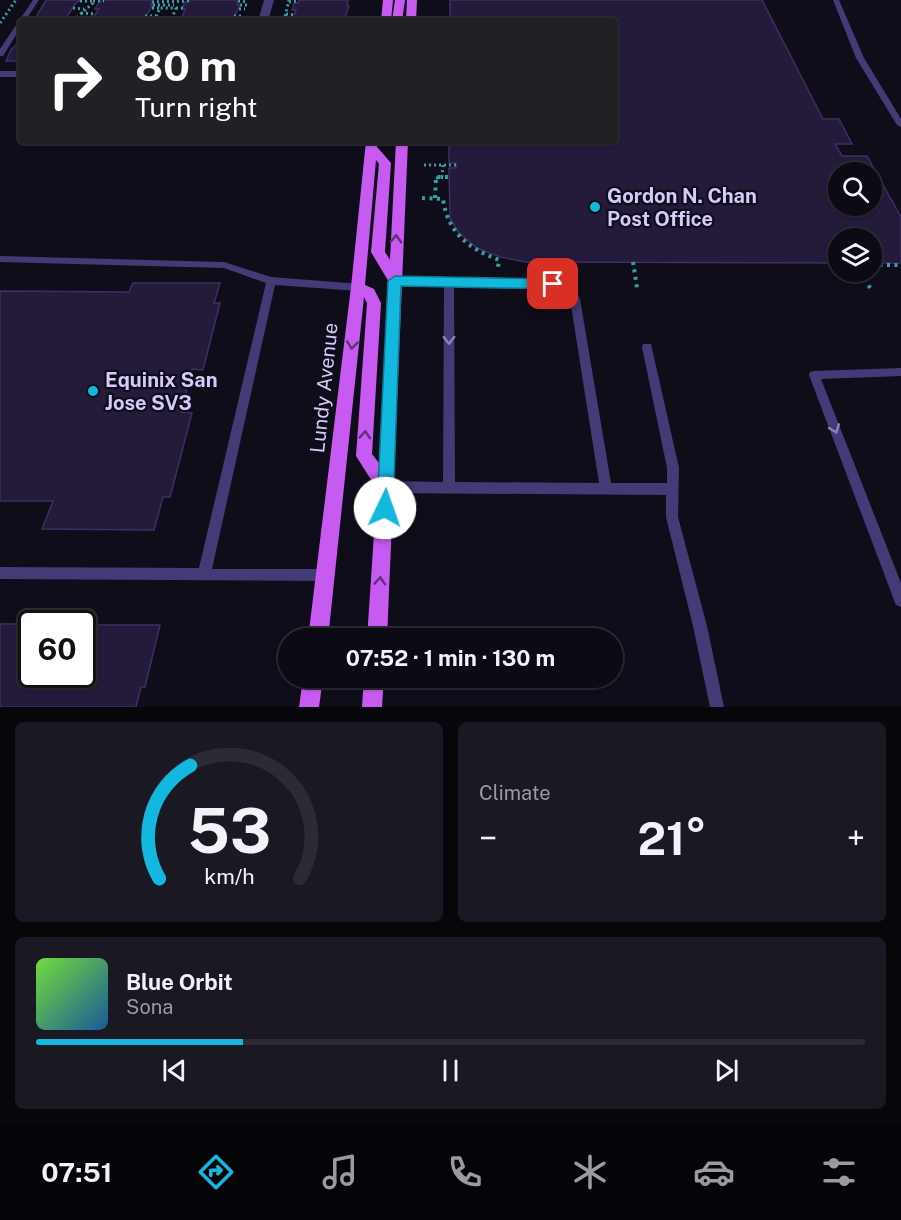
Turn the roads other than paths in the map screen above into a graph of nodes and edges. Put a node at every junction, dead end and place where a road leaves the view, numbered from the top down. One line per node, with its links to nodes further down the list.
1 (36, 0): 7 (lane)
2 (269, 0): 8 (street)
3 (388, 0): 9 (main road)
4 (399, 0): 10 (main road)
5 (412, 0): 11 (main road)
6 (836, 0): 16 (lane)
7 (24, 18)
8 (264, 18)
9 (386, 18)
10 (397, 18)
11 (411, 18)
12 (18, 27): 13 (lane)
13 (0, 54)
14 (0, 74): 15 (street)
15 (18, 74)
16 (901, 124)
17 (372, 144): 21 (main road); 23 (main road, Lundy Avenue)
18 (402, 144): 21 (main road, one-way to 18)
19 (0, 259): 20 (lane)
20 (271, 281): 23 (lane); 31 (lane)
21 (395, 281): 22 (lane); 26 (main road)
22 (449, 282): 27 (lane, one-way to 27); 28 (lane)
23 (358, 287): 26 (main road, one-way to 23); 32 (main road, Lundy Avenue, one-way to 32)
24 (647, 347): 29 (lane)
25 (901, 372): 33 (lane, one-way to 33)
26 (386, 487): 27 (lane); 35 (main road, one-way to 26)
27 (449, 487): 28 (lane)
28 (606, 487): 29 (lane)
29 (673, 489): 40 (lane)
30 (0, 573): 31 (lane)
31 (204, 575): 32 (lane)
32 (326, 575): 34 (main road, Lundy Avenue)
33 (901, 600)
34 (319, 628)
35 (377, 628)
36 (312, 688): 38 (main road)
37 (373, 688): 39 (main road)
38 (309, 707)
39 (372, 707)
40 (717, 707)

